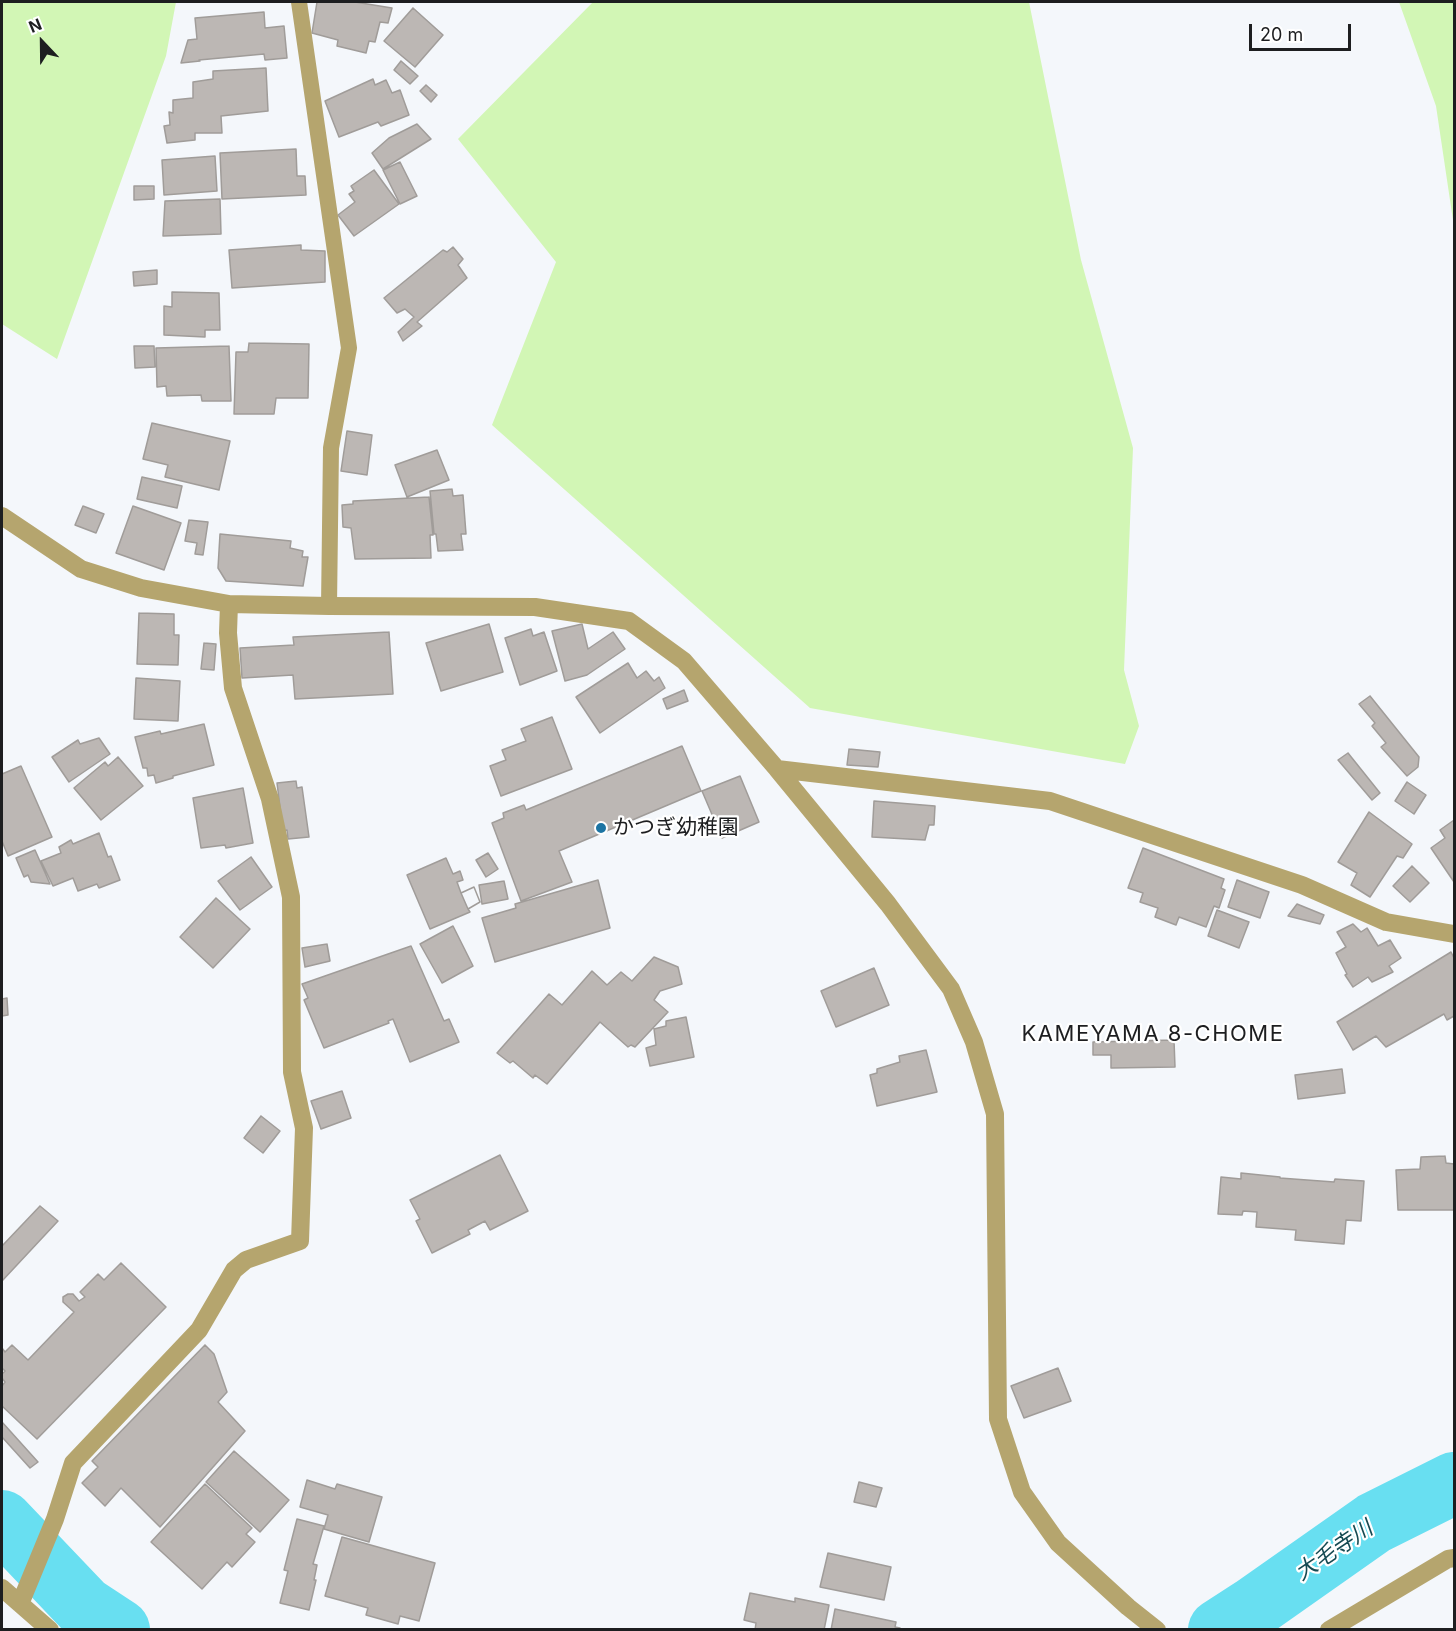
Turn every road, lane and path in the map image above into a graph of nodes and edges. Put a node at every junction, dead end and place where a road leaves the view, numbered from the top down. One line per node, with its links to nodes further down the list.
1 (299, 2): 4 (lane)
2 (2, 516): 3 (street)
3 (228, 604): 4 (street); 9 (street)
4 (329, 606): 5 (street)
5 (777, 768): 6 (street); 11 (street)
6 (1455, 934)
7 (1455, 1558): 12 (street)
8 (2, 1588): 9 (street)
9 (23, 1597): 10 (street)
10 (50, 1629)
11 (1157, 1629)
12 (1329, 1629)

